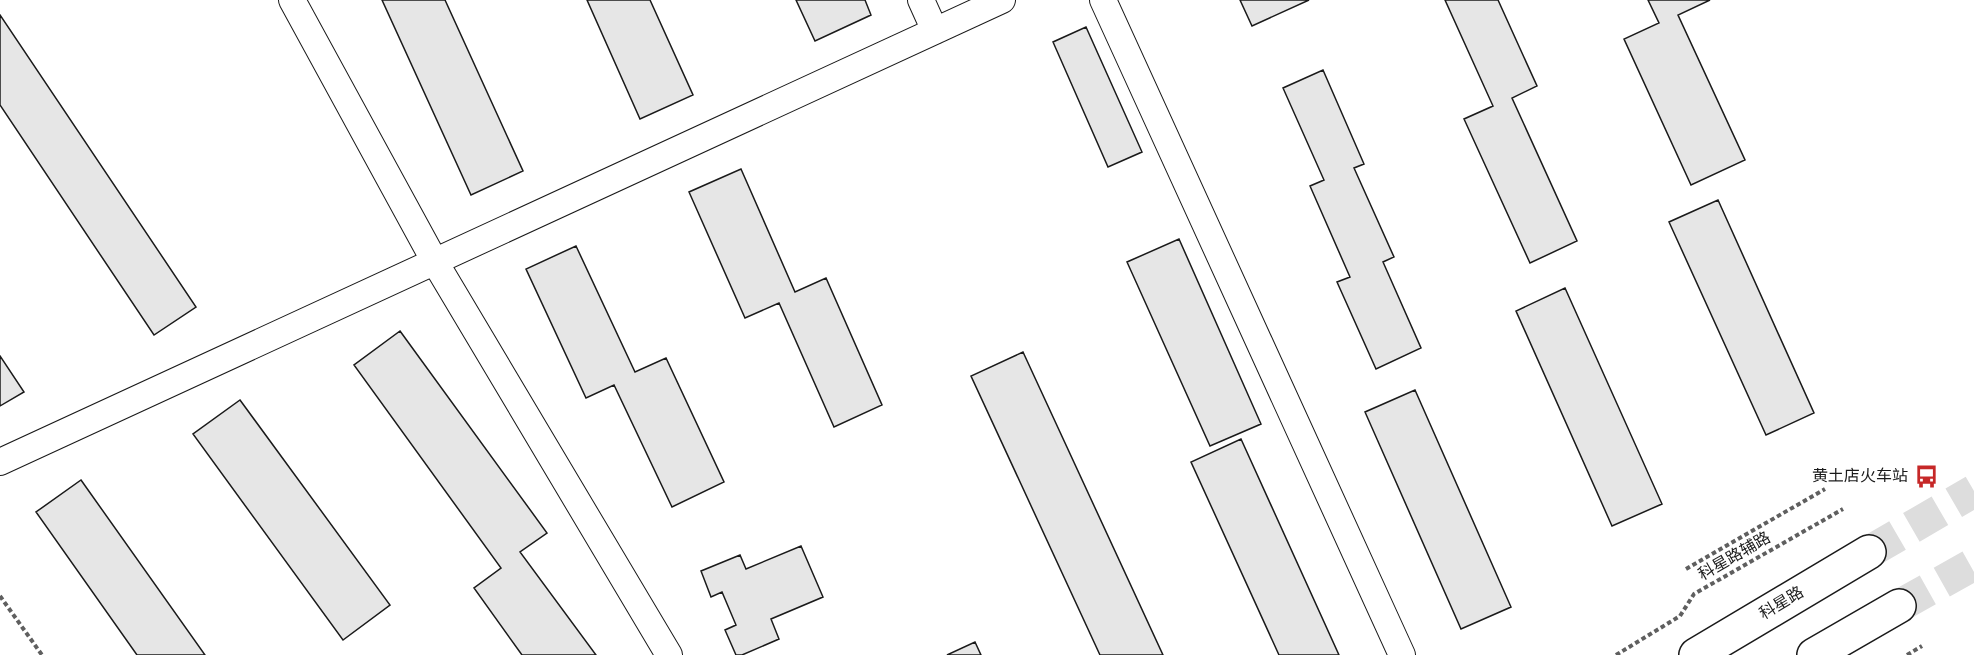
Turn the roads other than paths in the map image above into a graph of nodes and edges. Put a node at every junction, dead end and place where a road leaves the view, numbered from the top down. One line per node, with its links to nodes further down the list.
1 (291, 0): 6 (street)
2 (921, 0): 5 (street)
3 (1002, 0): 5 (street)
4 (1103, 0): 11 (street)
5 (935, 31): 6 (street)
6 (435, 262): 7 (street); 10 (street)
7 (0, 462)
8 (1869, 552): 12 (main road, 科星路)
9 (1899, 606): 13 (main road)
10 (669, 655)
11 (1402, 655)
12 (1696, 655)
13 (1814, 655)

